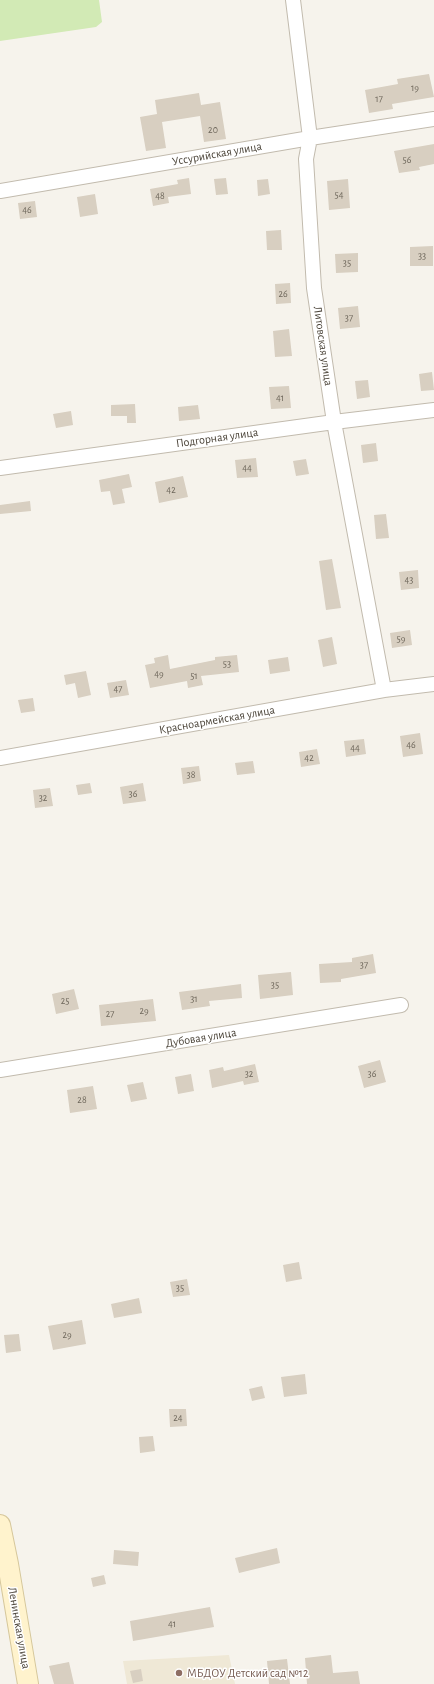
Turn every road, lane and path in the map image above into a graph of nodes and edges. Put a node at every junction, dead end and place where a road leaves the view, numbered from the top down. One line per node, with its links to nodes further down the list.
1 (293, 0): 3 (street, Литовская улица)
2 (434, 119): 3 (street, Уссурийская улица)
3 (310, 138): 4 (street, Уссурийская улица); 6 (street, Литовская улица)
4 (0, 191)
5 (434, 410): 6 (street, Подгорная улица)
6 (334, 422): 7 (street, Подгорная улица); 9 (street, Литовская улица)
7 (0, 468)
8 (434, 684): 9 (street, Красноармейская улица)
9 (384, 690): 10 (street, Красноармейская улица)
10 (0, 758)
11 (401, 1005): 12 (street, Дубовая улица)
12 (0, 1070)
13 (0, 1525): 14 (main road, Ленинская улица)
14 (28, 1684)

